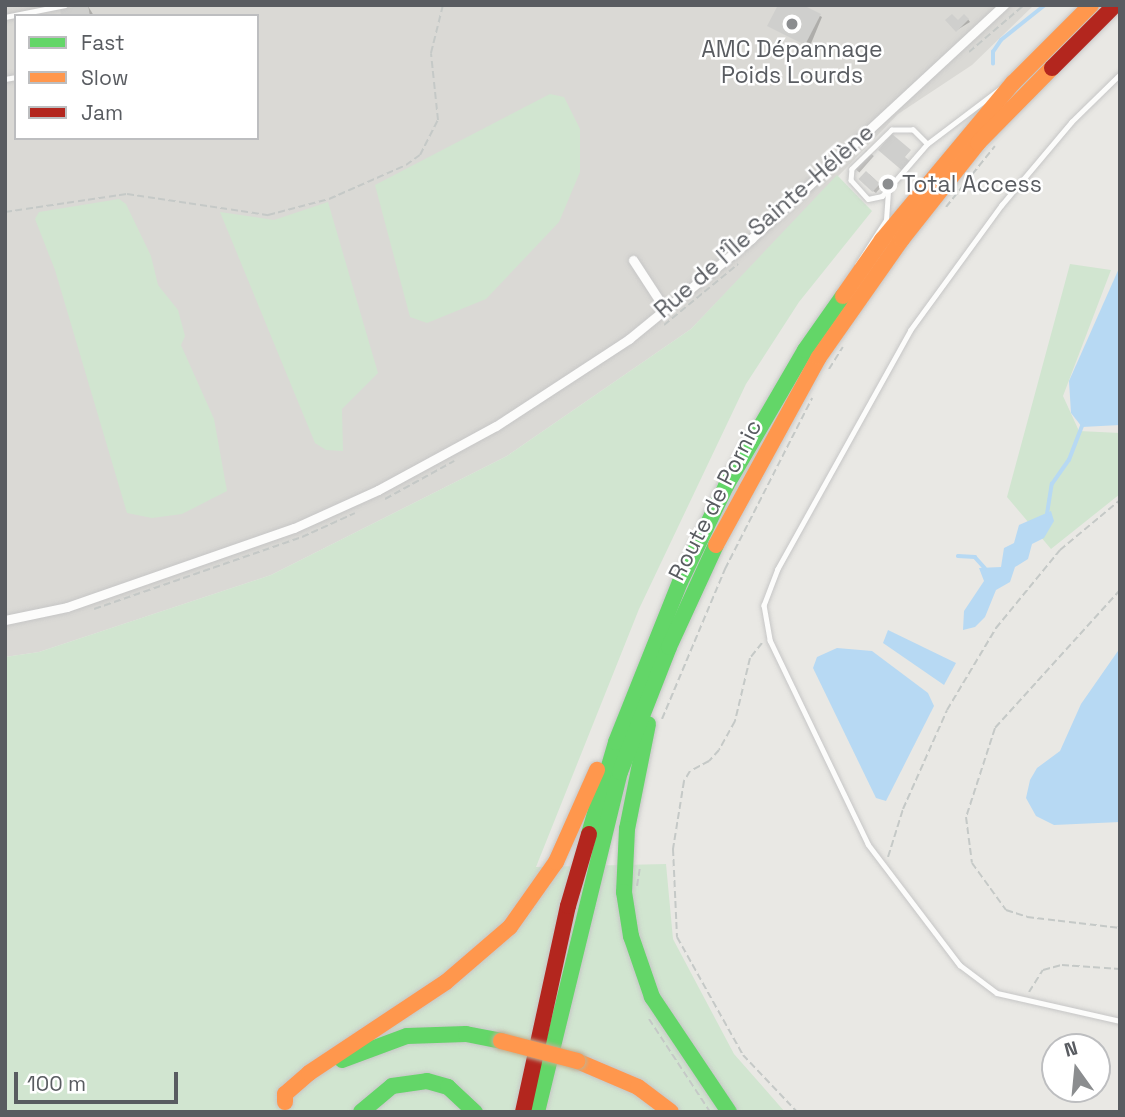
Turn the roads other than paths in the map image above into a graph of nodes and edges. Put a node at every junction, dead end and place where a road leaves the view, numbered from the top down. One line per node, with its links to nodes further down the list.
1 (65, 5): 5 (lane)
2 (1004, 5): 13 (street, Rue de l'Île Sainte-Hélène)
3 (1091, 5): 8 (highway, Route de Pornic)
4 (1115, 5): 15 (highway, Route de Pornic)
5 (48, 7): 6 (lane)
6 (21, 14)
7 (1120, 75): 18 (lane)
8 (1013, 83): 9 (lane); 12 (highway, Route de Pornic)
9 (927, 144): 10 (lane); 10 (lane)
10 (888, 191): 12 (lane)
11 (634, 260): 13 (street)
12 (857, 275): 16 (highway, Route de Pornic)
13 (664, 310): 14 (street, Rue de l'Île Sainte-Hélène)
14 (5, 620)
15 (669, 647): 24 (highway, Route de Pornic); 26 (highway)
16 (616, 742): 17 (highway, Route de Pornic); 19 (highway)
17 (568, 906): 22 (highway); 23 (highway, Route de Pornic)
18 (1120, 1021)
19 (279, 1107): 25 (highway, bridge)
20 (362, 1112): 21 (highway)
21 (475, 1112)
22 (512, 1112)
23 (523, 1112)
24 (537, 1112)
25 (671, 1112)
26 (729, 1112)

